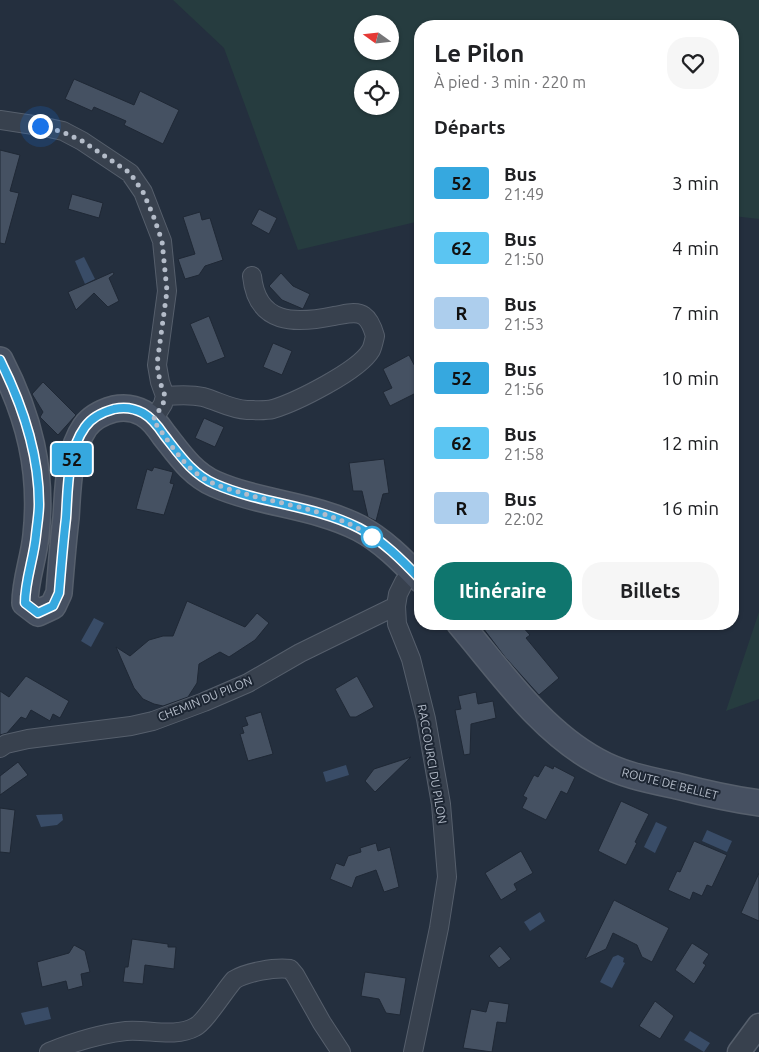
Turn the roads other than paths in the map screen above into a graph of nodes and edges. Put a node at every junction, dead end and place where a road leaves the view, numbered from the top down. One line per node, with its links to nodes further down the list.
1 (0, 120): 4 (street)
2 (252, 276): 4 (street)
3 (0, 360): 5 (main road)
4 (165, 396): 5 (street)
5 (153, 420): 6 (main road)
6 (414, 573)
7 (414, 577): 8 (street, RACCOURCI DU PILON)
8 (396, 606): 10 (street, CHEMIN DU PILON); 15 (street, RACCOURCI DU PILON)
9 (465, 630): 11 (main road, ROUTE DE BELLET)
10 (0, 748)
11 (759, 803)
12 (759, 1024): 16 (street)
13 (49, 1052): 14 (street)
14 (341, 1052)
15 (412, 1052)
16 (739, 1052)

